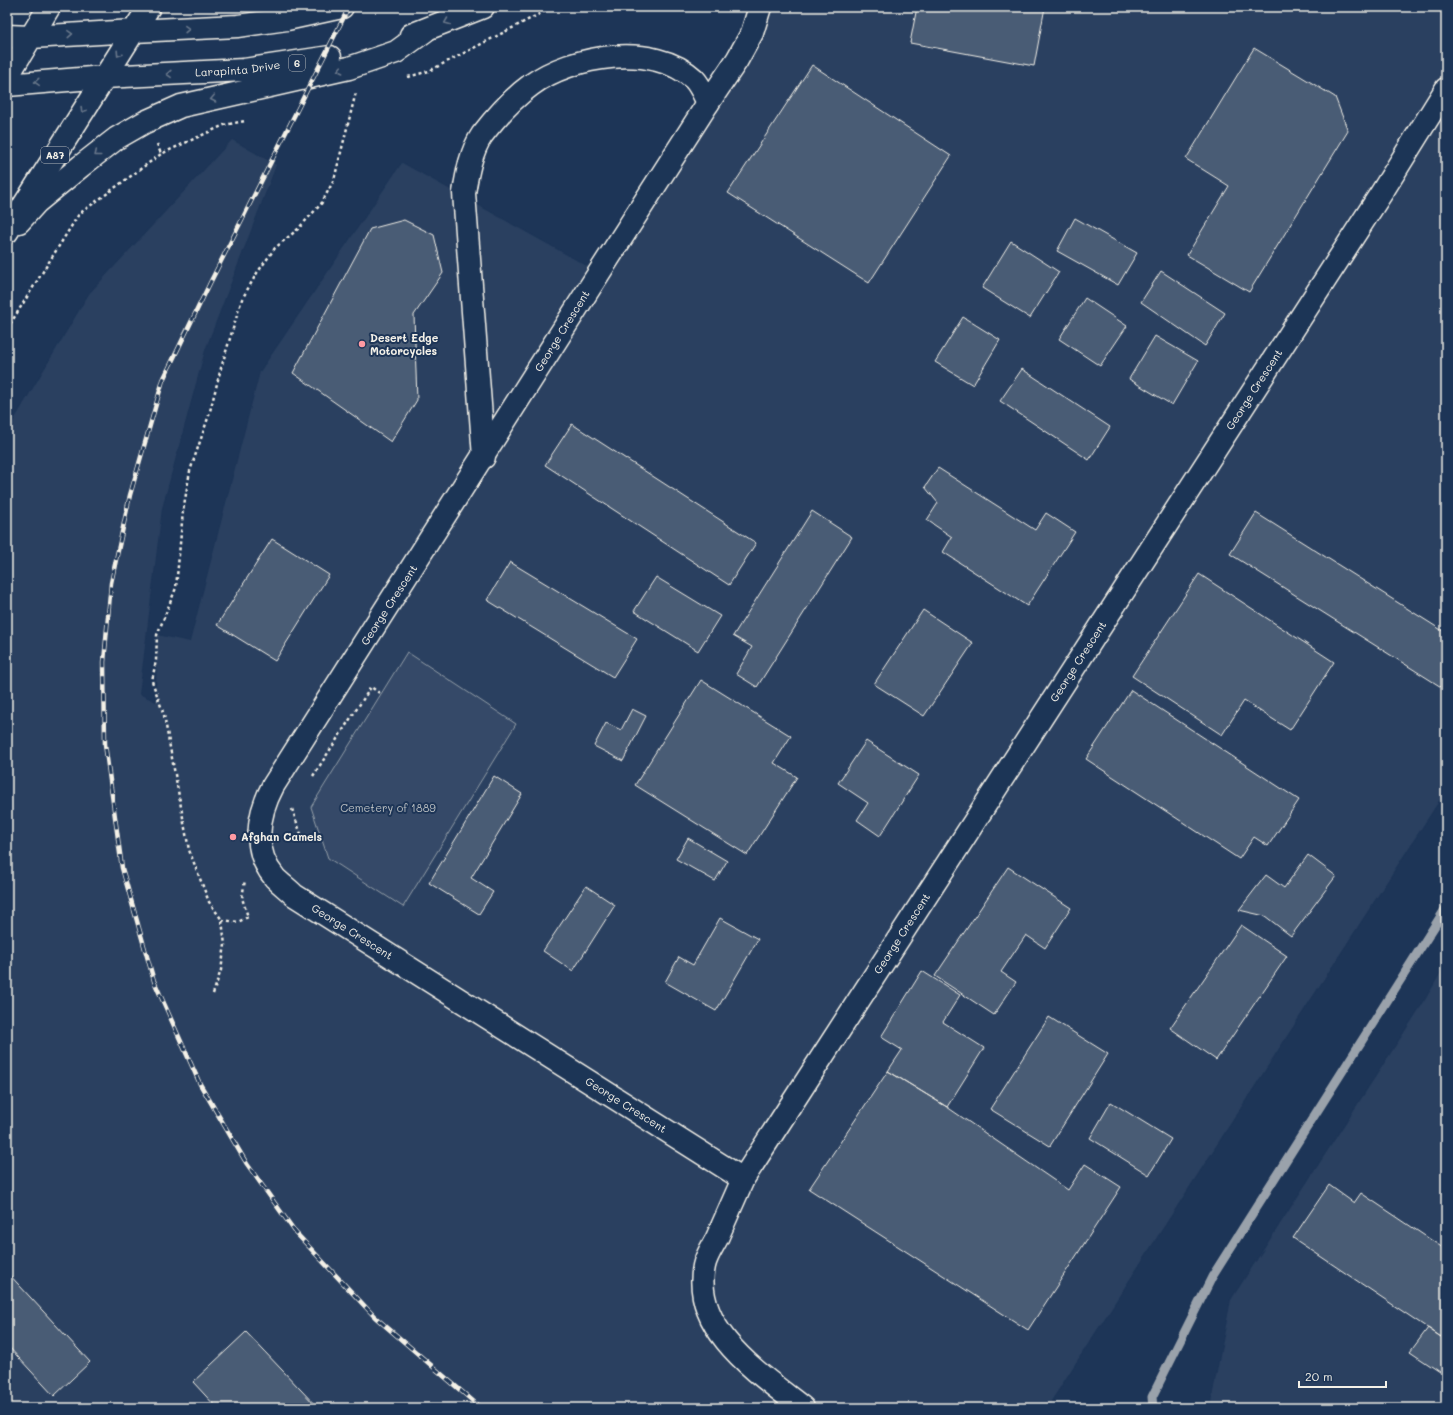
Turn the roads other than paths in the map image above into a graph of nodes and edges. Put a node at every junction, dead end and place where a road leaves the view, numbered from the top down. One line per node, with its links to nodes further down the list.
1 (49, 7): 9 (main road)
2 (149, 7): 6 (main road, A87)
3 (342, 7): 6 (main road, one-way to 3)
4 (483, 7): 7 (main road, Larapinta Drive / 6, one-way to 7)
5 (760, 7): 14 (main road, George Crescent)
6 (134, 31): 9 (main road, one-way to 6); 11 (main road, A87, one-way to 11)
7 (425, 31): 11 (main road, Larapinta Drive / 6, one-way to 11); 16 (main road, one-way to 16)
8 (7, 36): 9 (main road)
9 (31, 36): 10 (main road)
10 (7, 77)
11 (104, 77): 12 (main road, 6, one-way to 12); 15 (main road, A87, one-way to 15)
12 (7, 85)
13 (1446, 89): 18 (main road, George Crescent)
14 (708, 103): 17 (main road, George Crescent); 17 (main road)
15 (7, 232)
16 (7, 235)
17 (484, 457): 18 (main road, George Crescent)
18 (743, 1180): 19 (main road)
19 (803, 1408)

